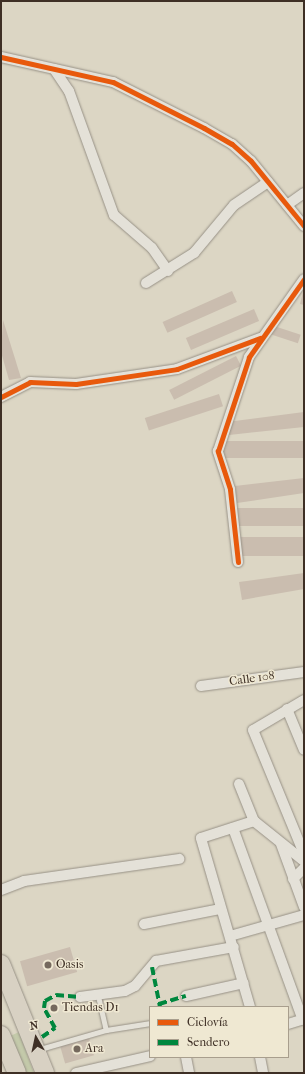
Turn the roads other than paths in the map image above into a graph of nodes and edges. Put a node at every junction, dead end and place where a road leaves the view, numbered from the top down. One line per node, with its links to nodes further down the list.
1 (1, 57): 2 (street)
2 (54, 69): 3 (street); 7 (street)
3 (268, 182): 5 (street); 7 (street)
4 (304, 193): 5 (street)
5 (287, 205): 6 (street)
6 (304, 226)
7 (168, 271): 8 (street)
8 (146, 283)
9 (303, 283): 10 (street)
10 (260, 338): 11 (street); 12 (street)
11 (1, 397)
12 (238, 562)
13 (304, 672): 14 (street, Calle 108)
14 (201, 686)
15 (304, 700): 16 (street)
16 (287, 709): 17 (street); 22 (street)
17 (304, 750)
18 (239, 784): 19 (street)
19 (254, 821): 20 (street); 21 (street)
20 (233, 828): 29 (street); 32 (street)
21 (280, 844): 24 (street); 26 (street)
22 (304, 854)
23 (179, 859): 27 (street)
24 (304, 861)
25 (304, 868): 26 (street)
26 (293, 879): 28 (street)
27 (1, 890)
28 (304, 907)
29 (220, 909): 31 (street); 33 (street)
30 (304, 915): 32 (street)
31 (144, 924)
32 (270, 925): 33 (street); 41 (street)
33 (230, 936): 34 (street)
34 (234, 947): 36 (street); 37 (street)
35 (1, 964): 46 (highway)
36 (244, 982): 38 (street); 40 (street)
37 (98, 996): 39 (street); 44 (lane)
38 (186, 996)
39 (80, 997)
40 (250, 1006)
41 (303, 1020): 43 (street)
42 (149, 1023): 44 (lane)
43 (289, 1024)
44 (106, 1030): 46 (lane)
45 (1, 1035): 51 (highway)
46 (37, 1050): 52 (highway)
47 (149, 1056): 50 (street)
48 (186, 1058): 54 (street)
49 (260, 1058): 55 (street)
50 (112, 1069): 53 (street)
51 (17, 1073)
52 (45, 1073)
53 (76, 1073)
54 (189, 1073)
55 (263, 1073)

